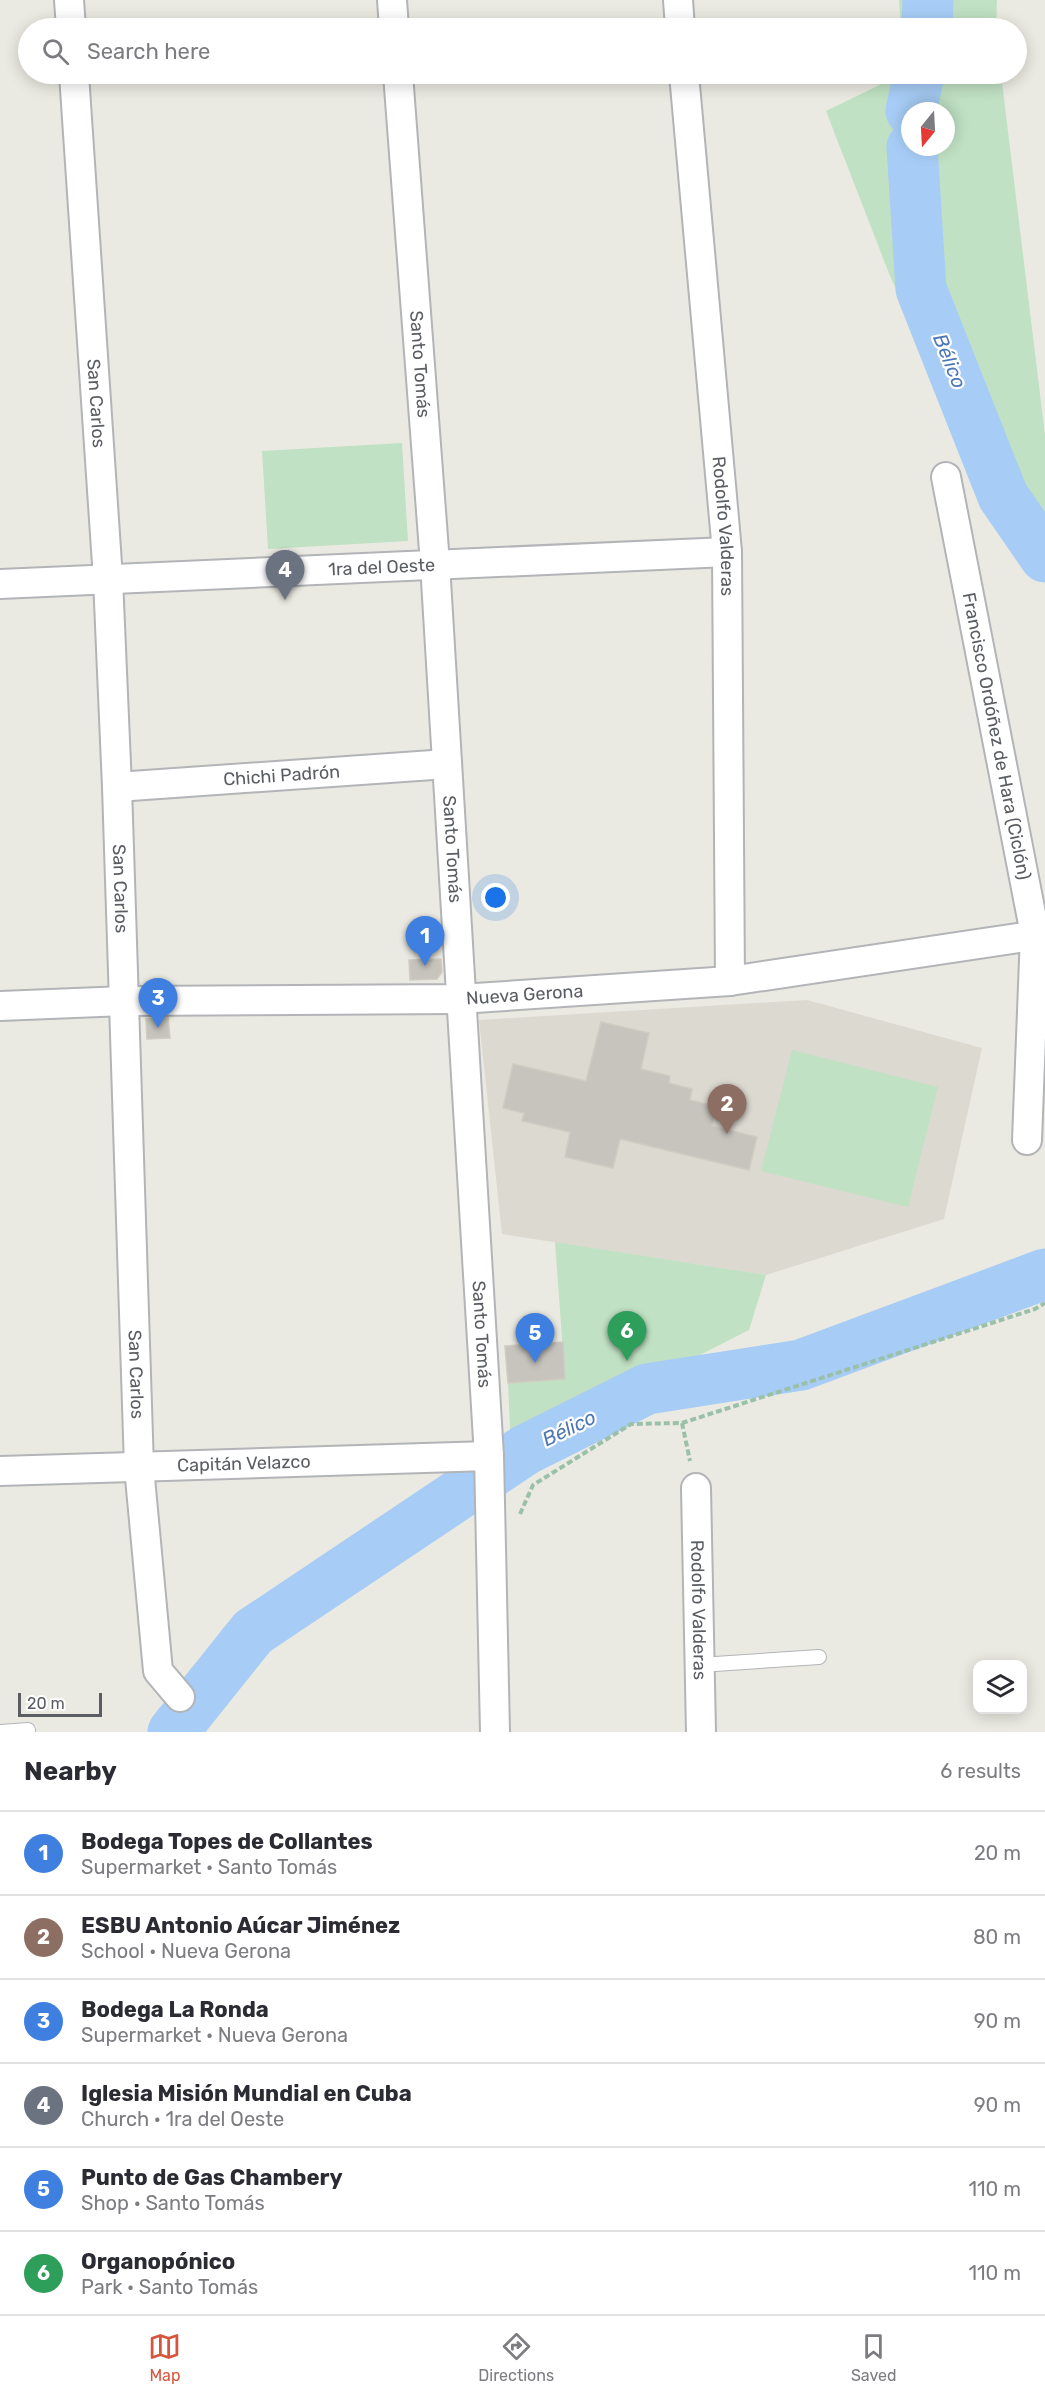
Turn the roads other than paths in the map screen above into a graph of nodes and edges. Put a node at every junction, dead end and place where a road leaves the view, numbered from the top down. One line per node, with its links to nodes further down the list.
1 (69, 0): 4 (street)
2 (392, 0): 5 (street)
3 (678, 0): 6 (street)
4 (70, 18)
5 (393, 18)
6 (679, 18)
7 (75, 84): 13 (street, San Carlos)
8 (399, 84): 12 (street, Santo Tomás)
9 (685, 84): 11 (street, Rodolfo Valderas)
10 (946, 477): 17 (street, Francisco Ordóñez de Hara (Ciclón))
11 (727, 552): 12 (street, 1ra del Oeste); 18 (street, Rodolfo Valderas)
12 (435, 564): 13 (street, 1ra del Oeste); 15 (street, Santo Tomás)
13 (108, 579): 14 (street, 1ra del Oeste); 16 (street, San Carlos)
14 (0, 584)
15 (447, 764): 16 (street, Chichi Padrón); 19 (street, Santo Tomás)
16 (117, 787): 20 (street, San Carlos)
17 (1040, 934): 18 (street, Nueva Gerona); 22 (street, Francisco Ordóñez de Hara (Ciclón))
18 (730, 981): 19 (street, Nueva Gerona)
19 (460, 999): 20 (street, Nueva Gerona); 23 (street, Santo Tomás)
20 (125, 1001): 21 (street, Nueva Gerona); 24 (street, San Carlos)
21 (0, 1005)
22 (1028, 1140)
23 (489, 1456): 24 (street, Capitán Velazco); 32 (street, Santo Tomás)
24 (139, 1467): 25 (street, Capitán Velazco); 29 (street, San Carlos)
25 (0, 1471)
26 (696, 1488): 28 (street, Rodolfo Valderas)
27 (819, 1657): 28 (lane)
28 (700, 1665): 33 (street, Rodolfo Valderas)
29 (180, 1697)
30 (28, 1730): 31 (lane)
31 (0, 1732)
32 (495, 1732)
33 (701, 1732)

